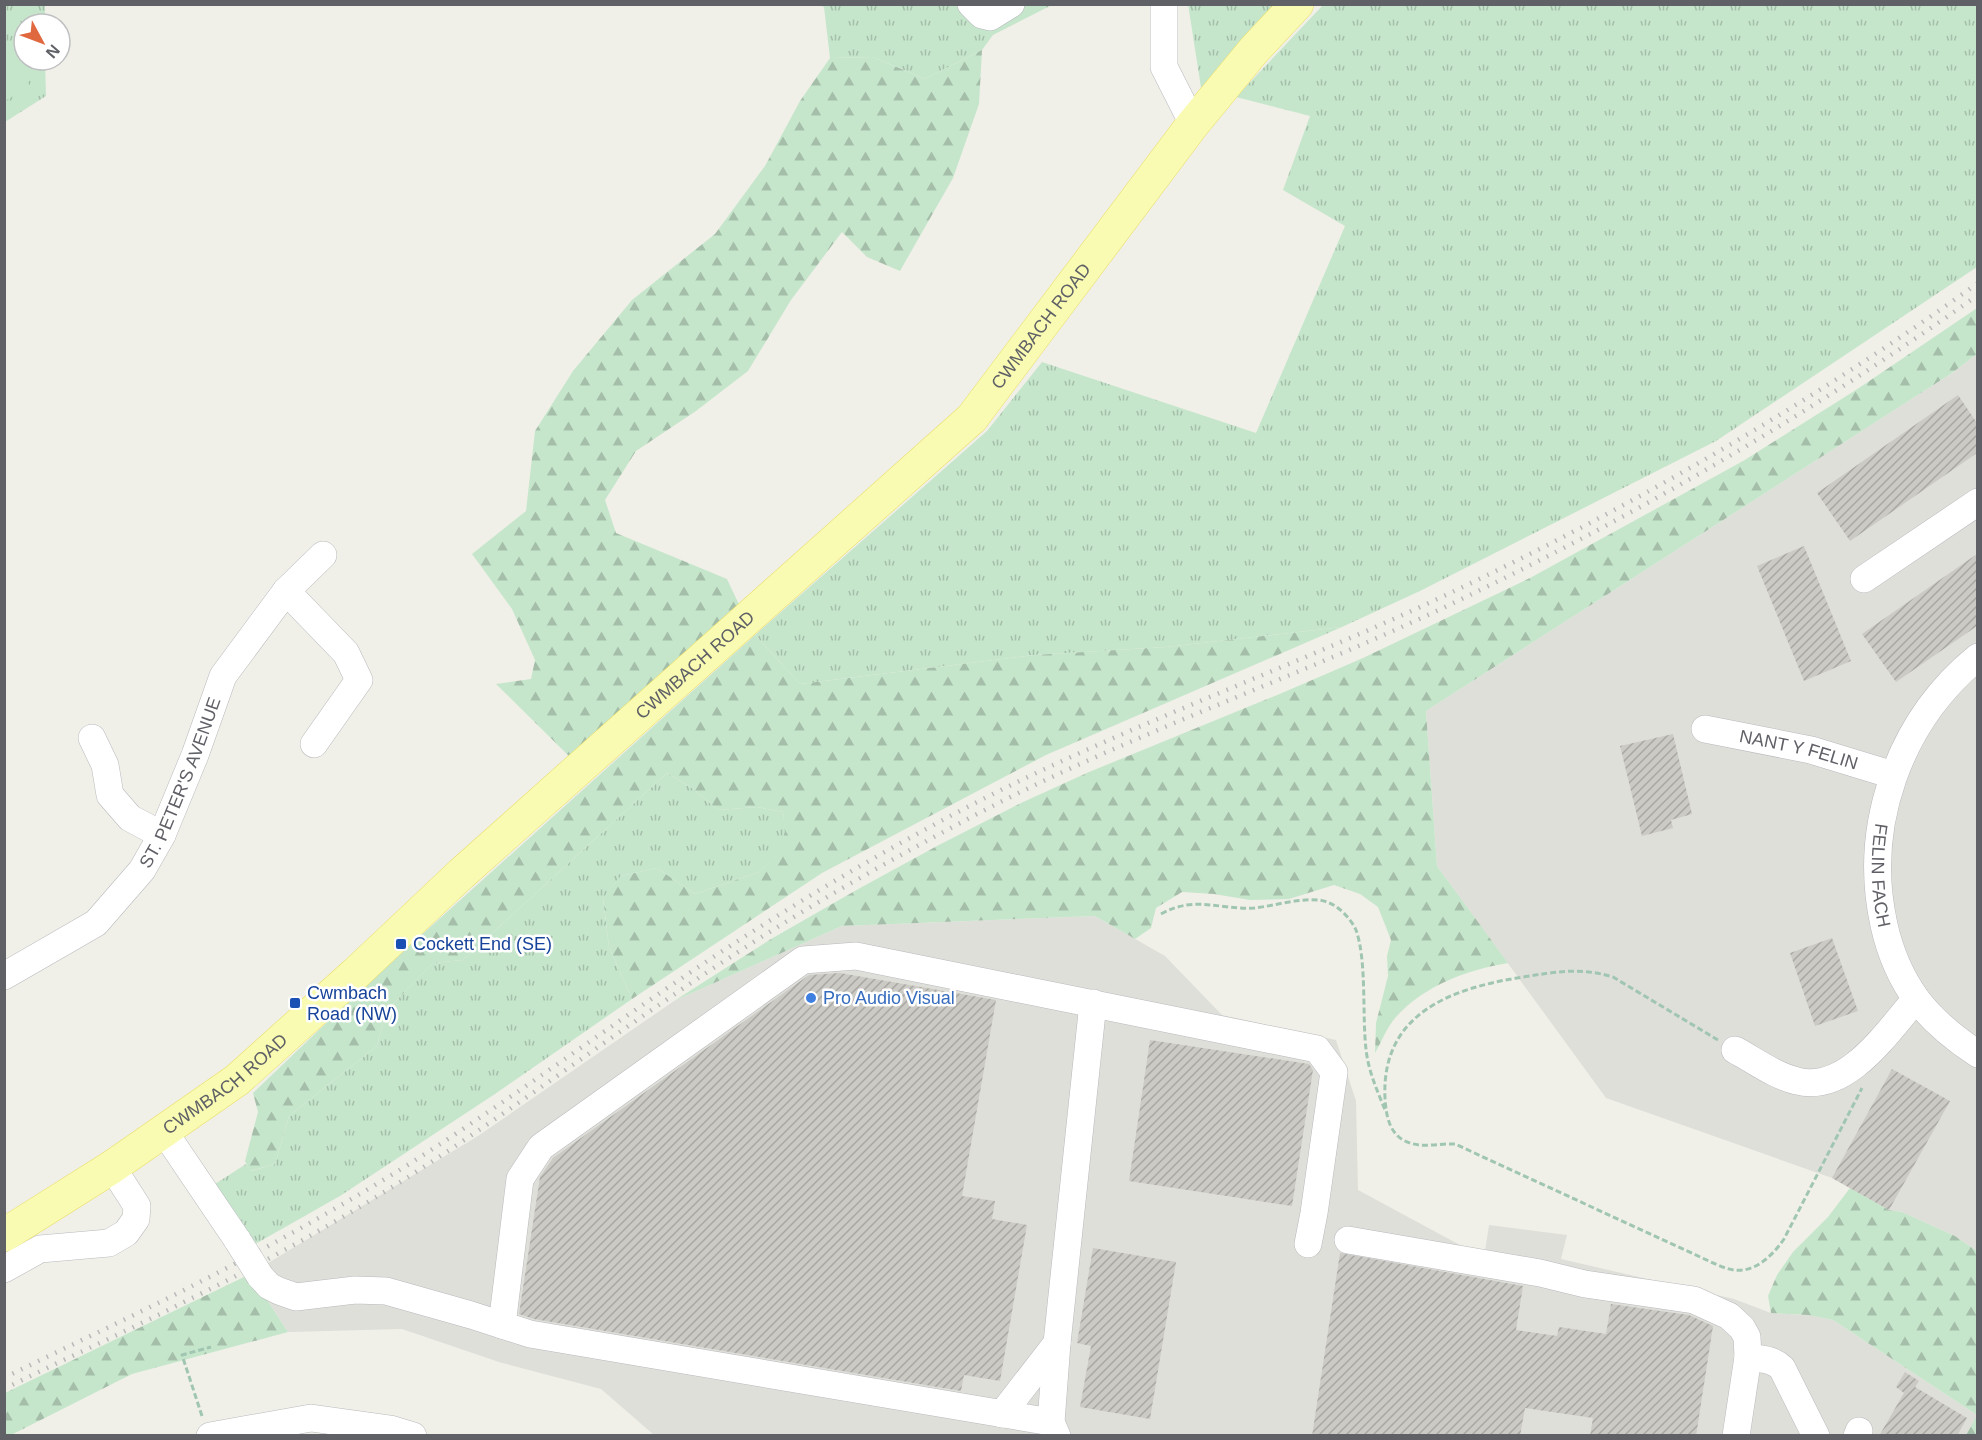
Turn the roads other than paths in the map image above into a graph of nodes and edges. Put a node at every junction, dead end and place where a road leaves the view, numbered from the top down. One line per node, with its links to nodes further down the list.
1 (971, 4): 2 (street)
2 (1011, 4)
3 (1164, 4): 5 (street)
4 (1297, 4): 5 (main road, CWMBACH ROAD)
5 (1194, 124): 21 (main road, CWMBACH ROAD)
6 (1977, 502): 8 (street)
7 (323, 555): 9 (street, ST. PETER'S AVENUE)
8 (1864, 579)
9 (286, 591): 13 (street); 15 (street, ST. PETER'S AVENUE)
10 (1977, 657): 14 (street, FELIN FACH)
11 (1705, 729): 14 (street, NANT Y FELIN)
12 (92, 738): 15 (street)
13 (314, 744)
14 (1893, 775): 17 (street, FELIN FACH)
15 (162, 835): 16 (street, ST. PETER'S AVENUE)
16 (4, 976)
17 (1916, 999): 19 (street); 20 (street, FELIN FACH)
18 (1093, 1003): 25 (street); 27 (street); 28 (street)
19 (1735, 1050)
20 (1977, 1054)
21 (163, 1130): 22 (main road, CWMBACH ROAD); 27 (street, bridge)
22 (112, 1167): 23 (main road, CWMBACH ROAD); 26 (street)
23 (4, 1235)
24 (1348, 1240): 29 (street)
25 (1308, 1244)
26 (4, 1269)
27 (502, 1325): 30 (street)
28 (1057, 1343): 30 (street); 31 (street)
29 (1748, 1357): 34 (street); 35 (street)
30 (1002, 1414): 31 (street)
31 (1055, 1429)
32 (207, 1431): 33 (street)
33 (413, 1436)
34 (1736, 1436)
35 (1816, 1436)

